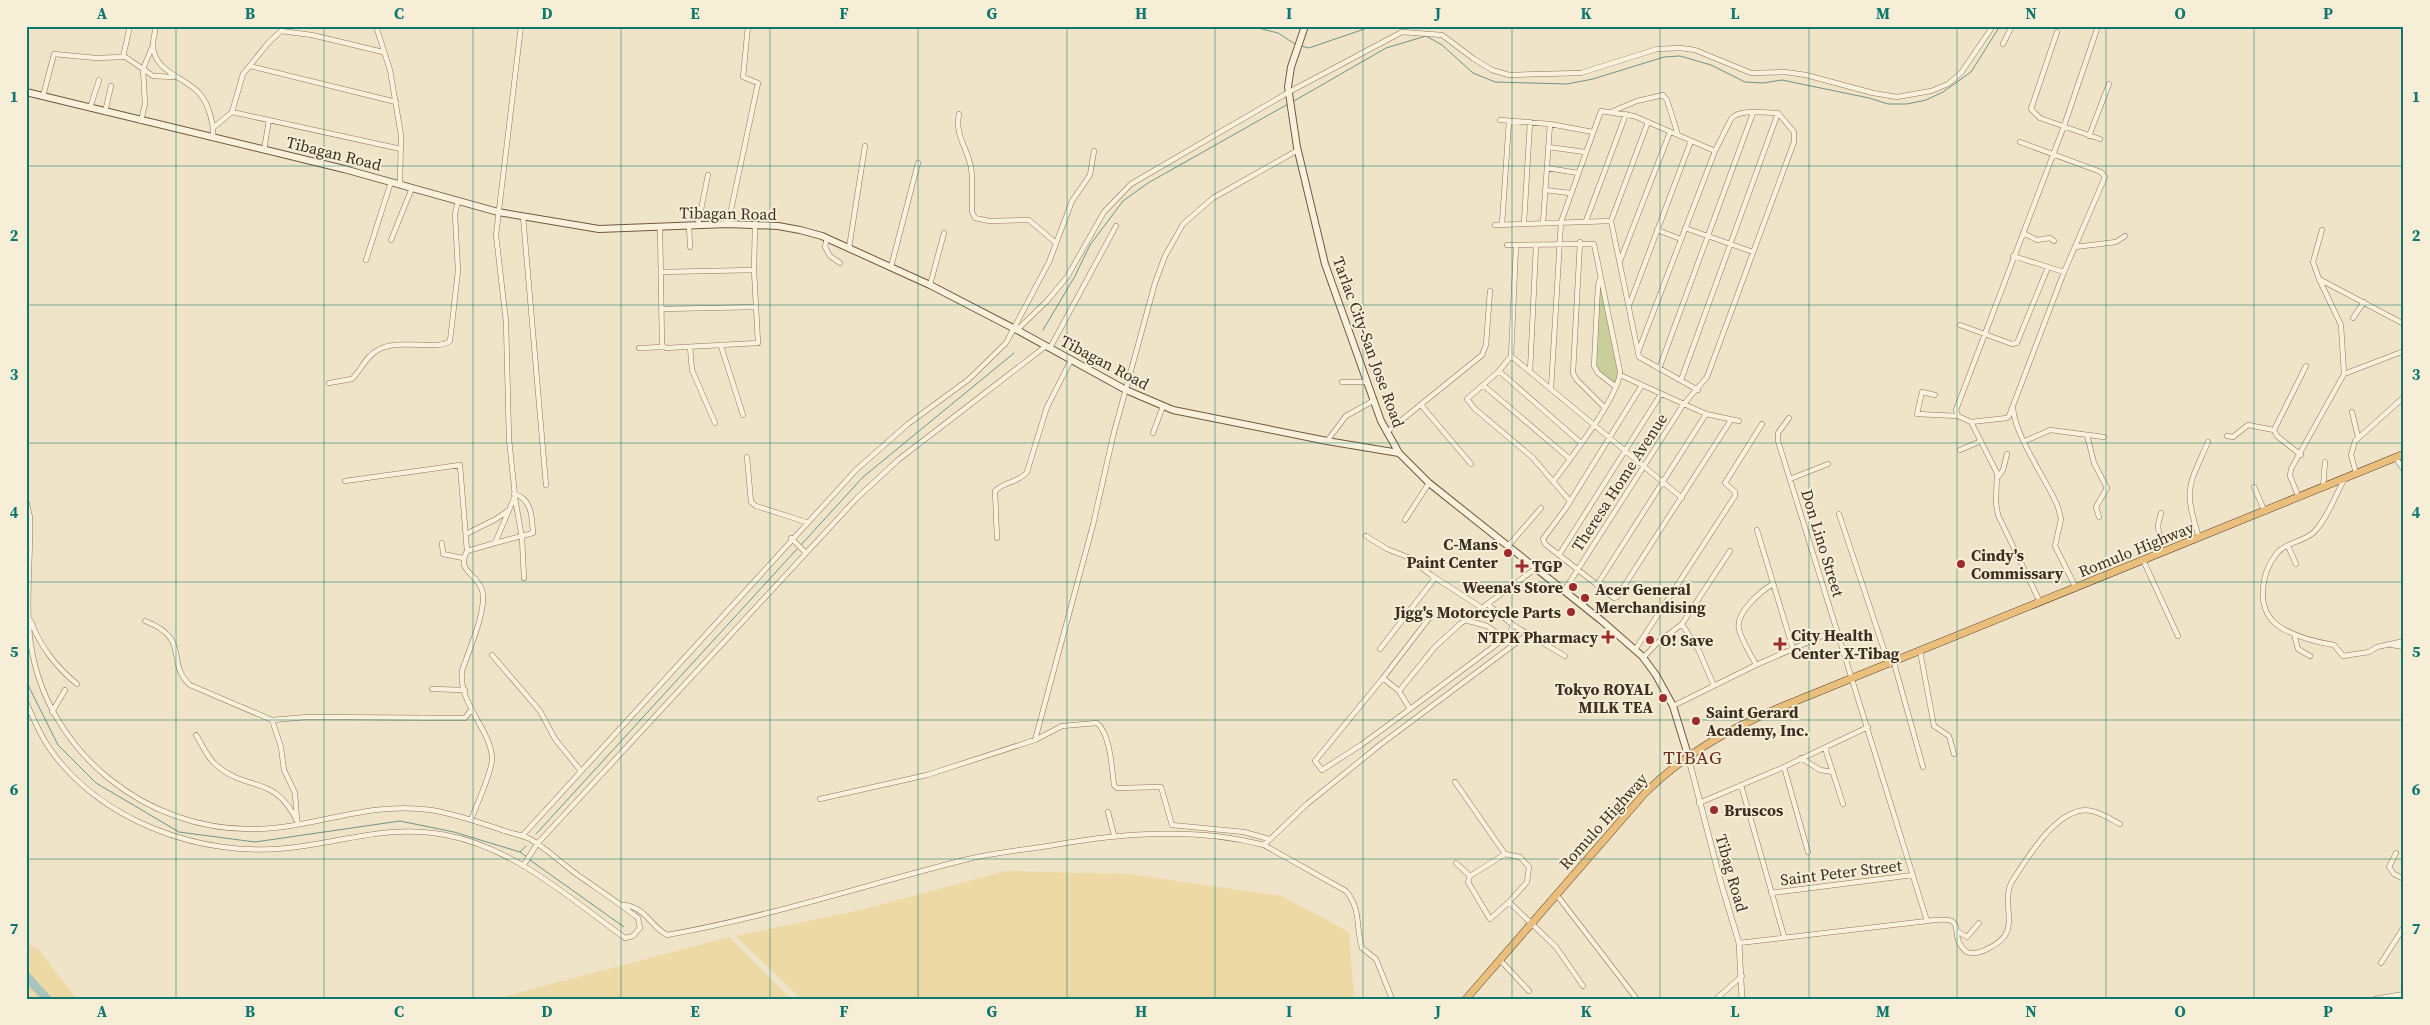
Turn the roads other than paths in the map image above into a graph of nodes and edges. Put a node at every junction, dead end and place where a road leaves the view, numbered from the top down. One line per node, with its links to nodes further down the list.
1 (130, 26): 14 (street)
2 (156, 26): 12 (street)
3 (376, 26): 13 (street)
4 (521, 26): 69 (street)
5 (748, 26): 77 (street)
6 (1305, 26): 22 (main road, Tarlac City-San Jose Road)
7 (1993, 26): 22 (street)
8 (2012, 26): 11 (street)
9 (2098, 26): 40 (street)
10 (2057, 32): 40 (street)
11 (2003, 44)
12 (153, 45): 16 (street); 17 (street)
13 (383, 52): 15 (street); 24 (street)
14 (124, 56): 16 (street); 23 (street)
15 (250, 66): 24 (street); 28 (street)
16 (143, 69): 17 (street); 36 (street)
17 (177, 78): 41 (street)
18 (99, 80): 25 (street)
19 (2109, 84): 45 (street)
20 (111, 86): 27 (street)
21 (26, 92): 23 (main road, Tibagan Road)
22 (1289, 95): 54 (main road, Tarlac City-San Jose Road); 126 (street)
23 (43, 96): 25 (main road, Tibagan Road)
24 (396, 102): 52 (street)
25 (90, 108): 27 (main road, Tibagan Road)
26 (1613, 111): 32 (street); 42 (street); 44 (street)
27 (105, 112): 36 (main road, Tibagan Road)
28 (232, 112): 33 (street); 41 (street)
29 (1753, 113): 30 (street); 56 (street); 89 (street)
30 (1778, 113): 98 (street); 105 (street, Theresa Home Avenue)
31 (959, 114): 96 (street)
32 (1626, 114): 38 (street); 71 (street)
33 (269, 120): 52 (street); 53 (street)
34 (1500, 120): 35 (street)
35 (1508, 121): 37 (street); 79 (street)
36 (142, 122): 46 (main road, Tibagan Road)
37 (1530, 122): 39 (street); 74 (street)
38 (1648, 122): 43 (street); 72 (street)
39 (1550, 124): 42 (street); 51 (street)
40 (2064, 126): 45 (street); 58 (street)
41 (214, 127): 46 (street)
42 (1593, 132): 57 (street)
43 (1670, 132): 44 (street); 108 (street)
44 (1678, 135): 48 (street)
45 (2089, 136): 47 (street)
46 (213, 138): 53 (main road, Tibagan Road)
47 (2100, 139)
48 (1691, 141): 56 (street); 85 (street)
49 (2020, 142): 58 (street)
50 (865, 146): 104 (street)
51 (1548, 147): 57 (street); 60 (street)
52 (401, 149): 64 (street)
53 (264, 150): 63 (main road, Tibagan Road)
54 (1298, 150): 145 (main road, Tarlac City-San Jose Road); 151 (street)
55 (1094, 151): 96 (street)
56 (1714, 151): 84 (street)
57 (1585, 152): 61 (street)
58 (2052, 155): 88 (street); 103 (street)
59 (918, 163): 110 (street)
60 (1547, 168): 61 (street); 66 (street)
61 (1578, 172): 67 (street)
62 (708, 175): 76 (street)
63 (392, 182): 64 (main road, Tibagan Road); 107 (street)
64 (400, 184): 65 (main road, Tibagan Road)
65 (412, 188): 68 (main road, Tibagan Road); 93 (street)
66 (1545, 190): 67 (street); 75 (street)
67 (1570, 193): 73 (street)
68 (458, 201): 69 (main road, Tibagan Road); 146 (street)
69 (498, 212): 70 (main road, Tibagan Road); 211 (street)
70 (523, 216): 82 (main road, Tibagan Road); 208 (street)
71 (1586, 221): 72 (street); 73 (street)
72 (1611, 221): 108 (street)
73 (1561, 222): 75 (street); 97 (street)
74 (1524, 223): 75 (street); 79 (street)
75 (1543, 223)
76 (698, 224): 77 (main road, Tibagan Road); 80 (main road, Tibagan Road)
77 (728, 224): 78 (main road, Tibagan Road)
78 (755, 224): 91 (main road, Tibagan Road); 112 (street)
79 (1502, 224): 81 (street)
80 (689, 225): 82 (main road, Tibagan Road); 102 (street)
81 (1495, 225)
82 (660, 226): 113 (street)
83 (1116, 226): 131 (street)
84 (1685, 228): 89 (street); 92 (street)
85 (1657, 230): 92 (street); 120 (street)
86 (2322, 230): 116 (street)
87 (944, 233): 117 (street)
88 (2022, 233): 94 (street); 106 (street)
89 (1708, 236): 98 (street); 138 (street)
90 (2125, 236): 103 (street)
91 (827, 238): 104 (main road, Tibagan Road); 109 (street)
92 (1681, 239): 133 (street)
93 (391, 240)
94 (2054, 241)
95 (1580, 242): 97 (street); 115 (street); 160 (street)
96 (1056, 244): 126 (street)
97 (1558, 244): 101 (street); 150 (street)
98 (1730, 244): 105 (street); 143 (street)
99 (1507, 245): 100 (street)
100 (1516, 246): 101 (street); 135 (street)
101 (1536, 246): 140 (street)
102 (690, 247)
103 (2075, 247): 114 (street)
104 (850, 248): 110 (main road, Tibagan Road)
105 (1753, 252): 152 (street, Theresa Home Avenue)
106 (2013, 256): 111 (street); 127 (street)
107 (366, 260)
108 (1620, 261): 120 (street)
109 (840, 264)
110 (891, 267): 117 (main road, Tibagan Road)
111 (2048, 267): 114 (street); 127 (street)
112 (754, 270): 113 (street); 121 (street)
113 (661, 272): 122 (street)
114 (2064, 272): 161 (street)
115 (1600, 279): 142 (street); 149 (street)
116 (2319, 279): 119 (street); 141 (street)
117 (930, 285): 126 (main road, Tibagan Road)
118 (1490, 291): 159 (street)
119 (2364, 302): 123 (street); 124 (street)
120 (1629, 305): 133 (street)
121 (756, 307): 122 (street); 129 (street)
122 (662, 309): 130 (street)
123 (2352, 318)
124 (2404, 324)
125 (1960, 325): 127 (street)
126 (1016, 329): 131 (main road, Tibagan Road); 223 (street)
127 (1984, 334): 165 (street)
128 (690, 346): 129 (street); 130 (street); 170 (street)
129 (720, 346): 164 (street)
130 (664, 347): 132 (street)
131 (1048, 347): 136 (main road, Tibagan Road); 236 (street)
132 (639, 348)
133 (1638, 352): 138 (street)
134 (2404, 352): 141 (street)
135 (1511, 356): 139 (street); 140 (street)
136 (1071, 360): 151 (main road, Tibagan Road); 228 (street)
137 (2306, 366): 173 (street)
138 (1658, 369): 143 (street)
139 (1499, 371): 147 (street); 185 (street)
140 (1530, 372): 150 (street)
141 (2344, 374): 191 (street)
142 (1620, 375): 148 (street); 149 (street)
143 (1681, 380): 152 (street)
144 (1342, 382): 145 (street)
145 (1366, 382): 156 (main road, Tarlac City-San Jose Road)
146 (329, 383)
147 (1482, 385): 194 (street); 206 (street)
148 (1642, 385): 153 (street); 180 (street)
149 (1616, 387): 160 (street)
150 (1551, 389): 172 (street)
151 (1126, 390): 158 (main road, Tibagan Road); 294 (street)
152 (1698, 390): 157 (street, Theresa Home Avenue)
153 (1661, 394): 157 (street); 187 (street)
154 (1935, 395): 165 (street)
155 (2404, 397): 179 (street)
156 (1373, 401): 174 (main road, Tarlac City-San Jose Road); 181 (street)
157 (1683, 404): 163 (street); 198 (street, Theresa Home Avenue)
158 (1162, 406): 175 (street); 181 (main road, Tibagan Road)
159 (1421, 406): 174 (street); 196 (street)
160 (1604, 407): 172 (street)
161 (2013, 407): 169 (street); 183 (street)
162 (2352, 412): 179 (street)
163 (1706, 414): 167 (street); 207 (street)
164 (743, 415)
165 (1958, 416): 169 (street)
166 (1789, 418): 202 (street, Don Lino Street)
167 (1732, 420): 168 (street); 212 (street)
168 (1739, 421)
169 (1971, 422): 182 (street)
170 (715, 423)
171 (1762, 424): 270 (street)
172 (1593, 425): 180 (street); 185 (street)
173 (2274, 430): 177 (street); 191 (street)
174 (1387, 432): 188 (main road, Tarlac City-San Jose Road)
175 (1153, 433)
176 (2087, 435): 178 (street); 183 (street); 221 (street)
177 (2227, 436)
178 (2104, 437)
179 (2358, 437): 200 (street)
180 (1608, 438): 187 (street); 215 (street)
181 (1327, 441): 188 (main road, Tibagan Road)
182 (1981, 441): 186 (street); 201 (street)
183 (2025, 441): 249 (street)
184 (2208, 442): 229 (street)
185 (1581, 443): 194 (street)
186 (1960, 450)
187 (1626, 452): 198 (street); 239 (street)
188 (1399, 453): 205 (main road, Tarlac City-San Jose Road)
189 (2007, 454): 201 (street)
190 (2404, 454): 193 (highway, Romulo Highway)
191 (2301, 455): 213 (street)
192 (748, 457): 223 (street)
193 (2395, 457): 199 (street); 200 (highway, Romulo Highway)
194 (1570, 459): 206 (street)
195 (2326, 462): 210 (street)
196 (1472, 464)
197 (1828, 464): 202 (street)
198 (1643, 466): 207 (street); 244 (street, Theresa Home Avenue)
199 (2404, 470)
200 (2356, 473): 203 (highway, Romulo Highway)
201 (1998, 477): 251 (street)
202 (1790, 479): 260 (street, Don Lino Street)
203 (2344, 480): 210 (highway, Romulo Highway); 234 (street)
204 (345, 481): 225 (street)
205 (1429, 482): 222 (street); 233 (main road, Tarlac City-San Jose Road)
206 (1554, 482): 215 (street)
207 (1663, 483): 212 (street); 248 (street)
208 (546, 485)
209 (2254, 487): 218 (street)
210 (2323, 487): 213 (highway, Romulo Highway)
211 (515, 495): 217 (street); 227 (street); 227 (street)
212 (1682, 498): 248 (street)
213 (2298, 498): 218 (highway, Romulo Highway)
214 (26, 500): 254 (street)
215 (1569, 500): 239 (street)
216 (1541, 508): 233 (street)
217 (510, 509): 225 (street); 232 (street)
218 (2265, 512): 229 (highway, Romulo Highway)
219 (2160, 513): 238 (street)
220 (1839, 514): 276 (street)
221 (2099, 516)
222 (1405, 520)
223 (806, 522): 230 (street)
224 (1757, 530): 247 (street)
225 (466, 534): 235 (street)
226 (1366, 536): 246 (street)
227 (522, 538): 232 (street); 245 (street)
228 (997, 538)
229 (2199, 538): 238 (highway, Romulo Highway)
230 (793, 540): 236 (street); 301 (street)
231 (442, 543): 240 (street)
232 (495, 543): 235 (street)
233 (1508, 546): 243 (main road, Tarlac City-San Jose Road)
234 (2288, 546): 242 (street); 262 (street)
235 (467, 551): 240 (street)
236 (804, 551): 316 (street)
237 (1730, 551): 258 (street)
238 (2161, 552): 241 (highway, Romulo Highway)
239 (1559, 555): 244 (street)
240 (463, 558): 284 (street)
241 (2143, 560): 249 (highway, Romulo Highway); 263 (street)
242 (2296, 564)
243 (1535, 569): 250 (main road, Tarlac City-San Jose Road); 252 (street)
244 (1577, 570): 248 (street); 250 (street, Theresa Home Avenue)
245 (524, 578)
246 (1435, 578): 253 (street); 268 (street)
247 (1773, 584): 269 (street); 277 (street)
248 (1597, 585)
249 (2076, 588): 251 (highway, Romulo Highway)
250 (1564, 591): 270 (main road, Tarlac City-San Jose Road)
251 (2040, 602): 271 (highway, Romulo Highway)
252 (1487, 604): 253 (street); 259 (street)
253 (1482, 608): 256 (street)
254 (29, 617): 280 (street); 290 (street)
255 (1430, 618): 278 (street)
256 (1465, 620): 264 (street); 285 (street)
257 (145, 621): 291 (street)
258 (1682, 624): 275 (street); 281 (street)
259 (1513, 625): 261 (street); 264 (street)
260 (1836, 630): 269 (street); 279 (street, Don Lino Street)
261 (1528, 634): 273 (street); 314 (street)
262 (2294, 634): 266 (street); 274 (street)
263 (2178, 636)
264 (1504, 638): 288 (street)
265 (2404, 641): 266 (street)
266 (2391, 645): 267 (street)
267 (2404, 648)
268 (1380, 649)
269 (1792, 649): 277 (street)
270 (1635, 650): 275 (main road, Tarlac City-San Jose Road)
271 (1920, 651): 276 (highway, Romulo Highway); 296 (street)
272 (492, 655): 301 (street)
273 (1565, 656)
274 (2310, 656)
275 (1643, 658): 287 (main road, Tarlac City-San Jose Road)
276 (1891, 664): 279 (highway, Romulo Highway); 300 (street)
277 (1756, 665): 281 (street)
278 (1383, 678): 285 (street); 288 (street)
279 (1852, 678): 292 (street, Don Lino Street); 297 (highway, Romulo Highway)
280 (77, 684)
281 (1714, 686): 287 (street)
282 (432, 689): 284 (street)
283 (65, 690): 290 (street)
284 (465, 690): 289 (street)
285 (1399, 691): 288 (street)
286 (26, 702): 321 (street)
287 (1673, 706): 297 (main road, Tarlac City-San Jose Road)
288 (1410, 709)
289 (471, 710): 291 (street); 309 (street)
290 (52, 712): 310 (street)
291 (272, 720): 310 (street)
292 (1868, 726): 295 (street); 322 (street, Don Lino Street)
293 (196, 735): 310 (street)
294 (1035, 740): 305 (street); 314 (street)
295 (1825, 748): 298 (street); 302 (street)
296 (1954, 754)
297 (1688, 755): 306 (street, Tibag Road); 326 (highway, Romulo Highway)
298 (1801, 758): 299 (street); 302 (street)
299 (1784, 766): 304 (street); 317 (street)
300 (1923, 767)
301 (581, 771): 313 (street)
302 (1833, 772): 307 (street)
303 (1455, 782): 319 (street)
304 (1741, 785): 306 (street); 325 (street)
305 (820, 799)
306 (1699, 803): 335 (street, Tibag Road)
307 (1843, 804)
308 (1108, 812): 312 (street)
309 (471, 820): 310 (street); 313 (street)
310 (298, 823)
311 (2120, 824): 333 (street)
312 (1114, 835): 315 (street); 328 (street)
313 (522, 836): 316 (street)
314 (1269, 839): 315 (street)
315 (1264, 845): 343 (street)
316 (536, 846): 321 (street); 328 (street)
317 (1808, 852)
318 (2396, 853): 324 (street)
319 (1505, 854): 323 (street); 327 (street)
320 (1456, 863): 323 (street)
321 (524, 864): 328 (street)
322 (1913, 875): 325 (street, Saint Peter Street); 329 (street, Don Lino Street)
323 (1470, 876): 327 (street)
324 (2404, 879)
325 (1771, 893): 334 (street)
326 (1556, 894): 331 (highway, Romulo Highway); 342 (street)
327 (1509, 902): 331 (street)
328 (622, 905)
329 (1927, 920): 333 (street); 334 (street)
330 (1979, 923): 333 (street)
331 (1531, 924): 336 (highway, Romulo Highway); 339 (street)
332 (2404, 926): 337 (street)
333 (1957, 931)
334 (1784, 936): 335 (street)
335 (1739, 943): 338 (street, Tibag Road)
336 (1500, 960): 340 (street); 344 (highway, Romulo Highway)
337 (2381, 963)
338 (1742, 976): 345 (street); 346 (street, Tibag Road)
339 (1583, 986)
340 (1529, 991)
341 (2404, 994): 347 (street)
342 (1636, 998)
343 (1392, 999)
344 (1466, 999)
345 (1716, 999)
346 (1742, 999)
347 (2375, 999)

